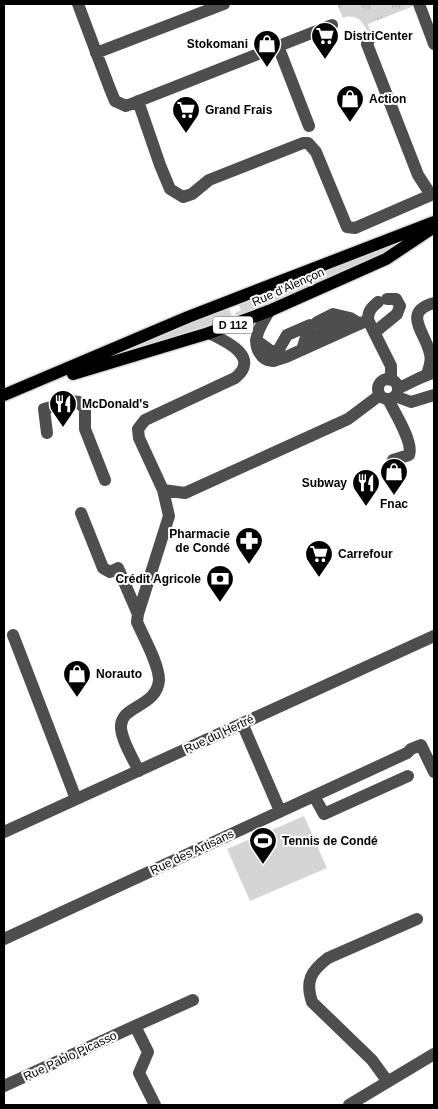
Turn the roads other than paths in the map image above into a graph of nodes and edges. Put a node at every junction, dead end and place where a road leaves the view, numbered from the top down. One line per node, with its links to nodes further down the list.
1 (78, 4): 8 (street)
2 (224, 4): 8 (street)
3 (419, 4): 6 (street)
4 (332, 25): 7 (street)
5 (369, 40): 11 (street)
6 (434, 44)
7 (278, 46): 9 (street); 10 (street)
8 (96, 53): 9 (street)
9 (138, 101): 11 (street)
10 (308, 126)
11 (432, 194)
12 (434, 222): 23 (main road, Rue d'Alençon / D 112)
13 (434, 227): 15 (main road, Rue d'Alençon / D 112)
14 (434, 303): 22 (street)
15 (269, 311): 19 (main road, Rue d'Alençon / D 112); 20 (street)
16 (359, 320): 17 (street); 18 (street); 18 (street); 21 (street)
17 (315, 328): 20 (street); 21 (street)
18 (374, 332): 24 (street)
19 (209, 333): 23 (main road, Rue d'Alençon / D 112); 30 (street)
20 (256, 340): 21 (street)
21 (302, 350)
22 (431, 374): 24 (street)
23 (30, 386): 25 (main road, Rue d'Alençon / D 112)
24 (390, 392): 26 (street); 28 (street); 30 (street)
25 (4, 395)
26 (434, 395)
27 (47, 432): 29 (street)
28 (393, 460)
29 (105, 480)
30 (165, 496): 32 (street)
31 (81, 513): 32 (street)
32 (138, 614): 36 (street)
33 (13, 636): 40 (street)
34 (434, 636): 35 (street, Rue du Hertré)
35 (242, 723): 36 (street, Rue du Hertré); 41 (street)
36 (139, 771): 40 (street, Rue du Hertré)
37 (434, 772): 39 (street, Rue des Artisans)
38 (408, 776): 39 (street)
39 (314, 796): 41 (street, Rue des Artisans)
40 (76, 799): 42 (street, Rue du Hertré)
41 (280, 811): 44 (street, Rue des Artisans)
42 (4, 832)
43 (417, 919): 48 (street)
44 (4, 938)
45 (193, 1000): 46 (street, Rue Pablo Picasso)
46 (135, 1026): 49 (street, Rue Pablo Picasso); 50 (street)
47 (434, 1054): 48 (street)
48 (388, 1082): 51 (street)
49 (4, 1086)
50 (155, 1105)
51 (349, 1105)

